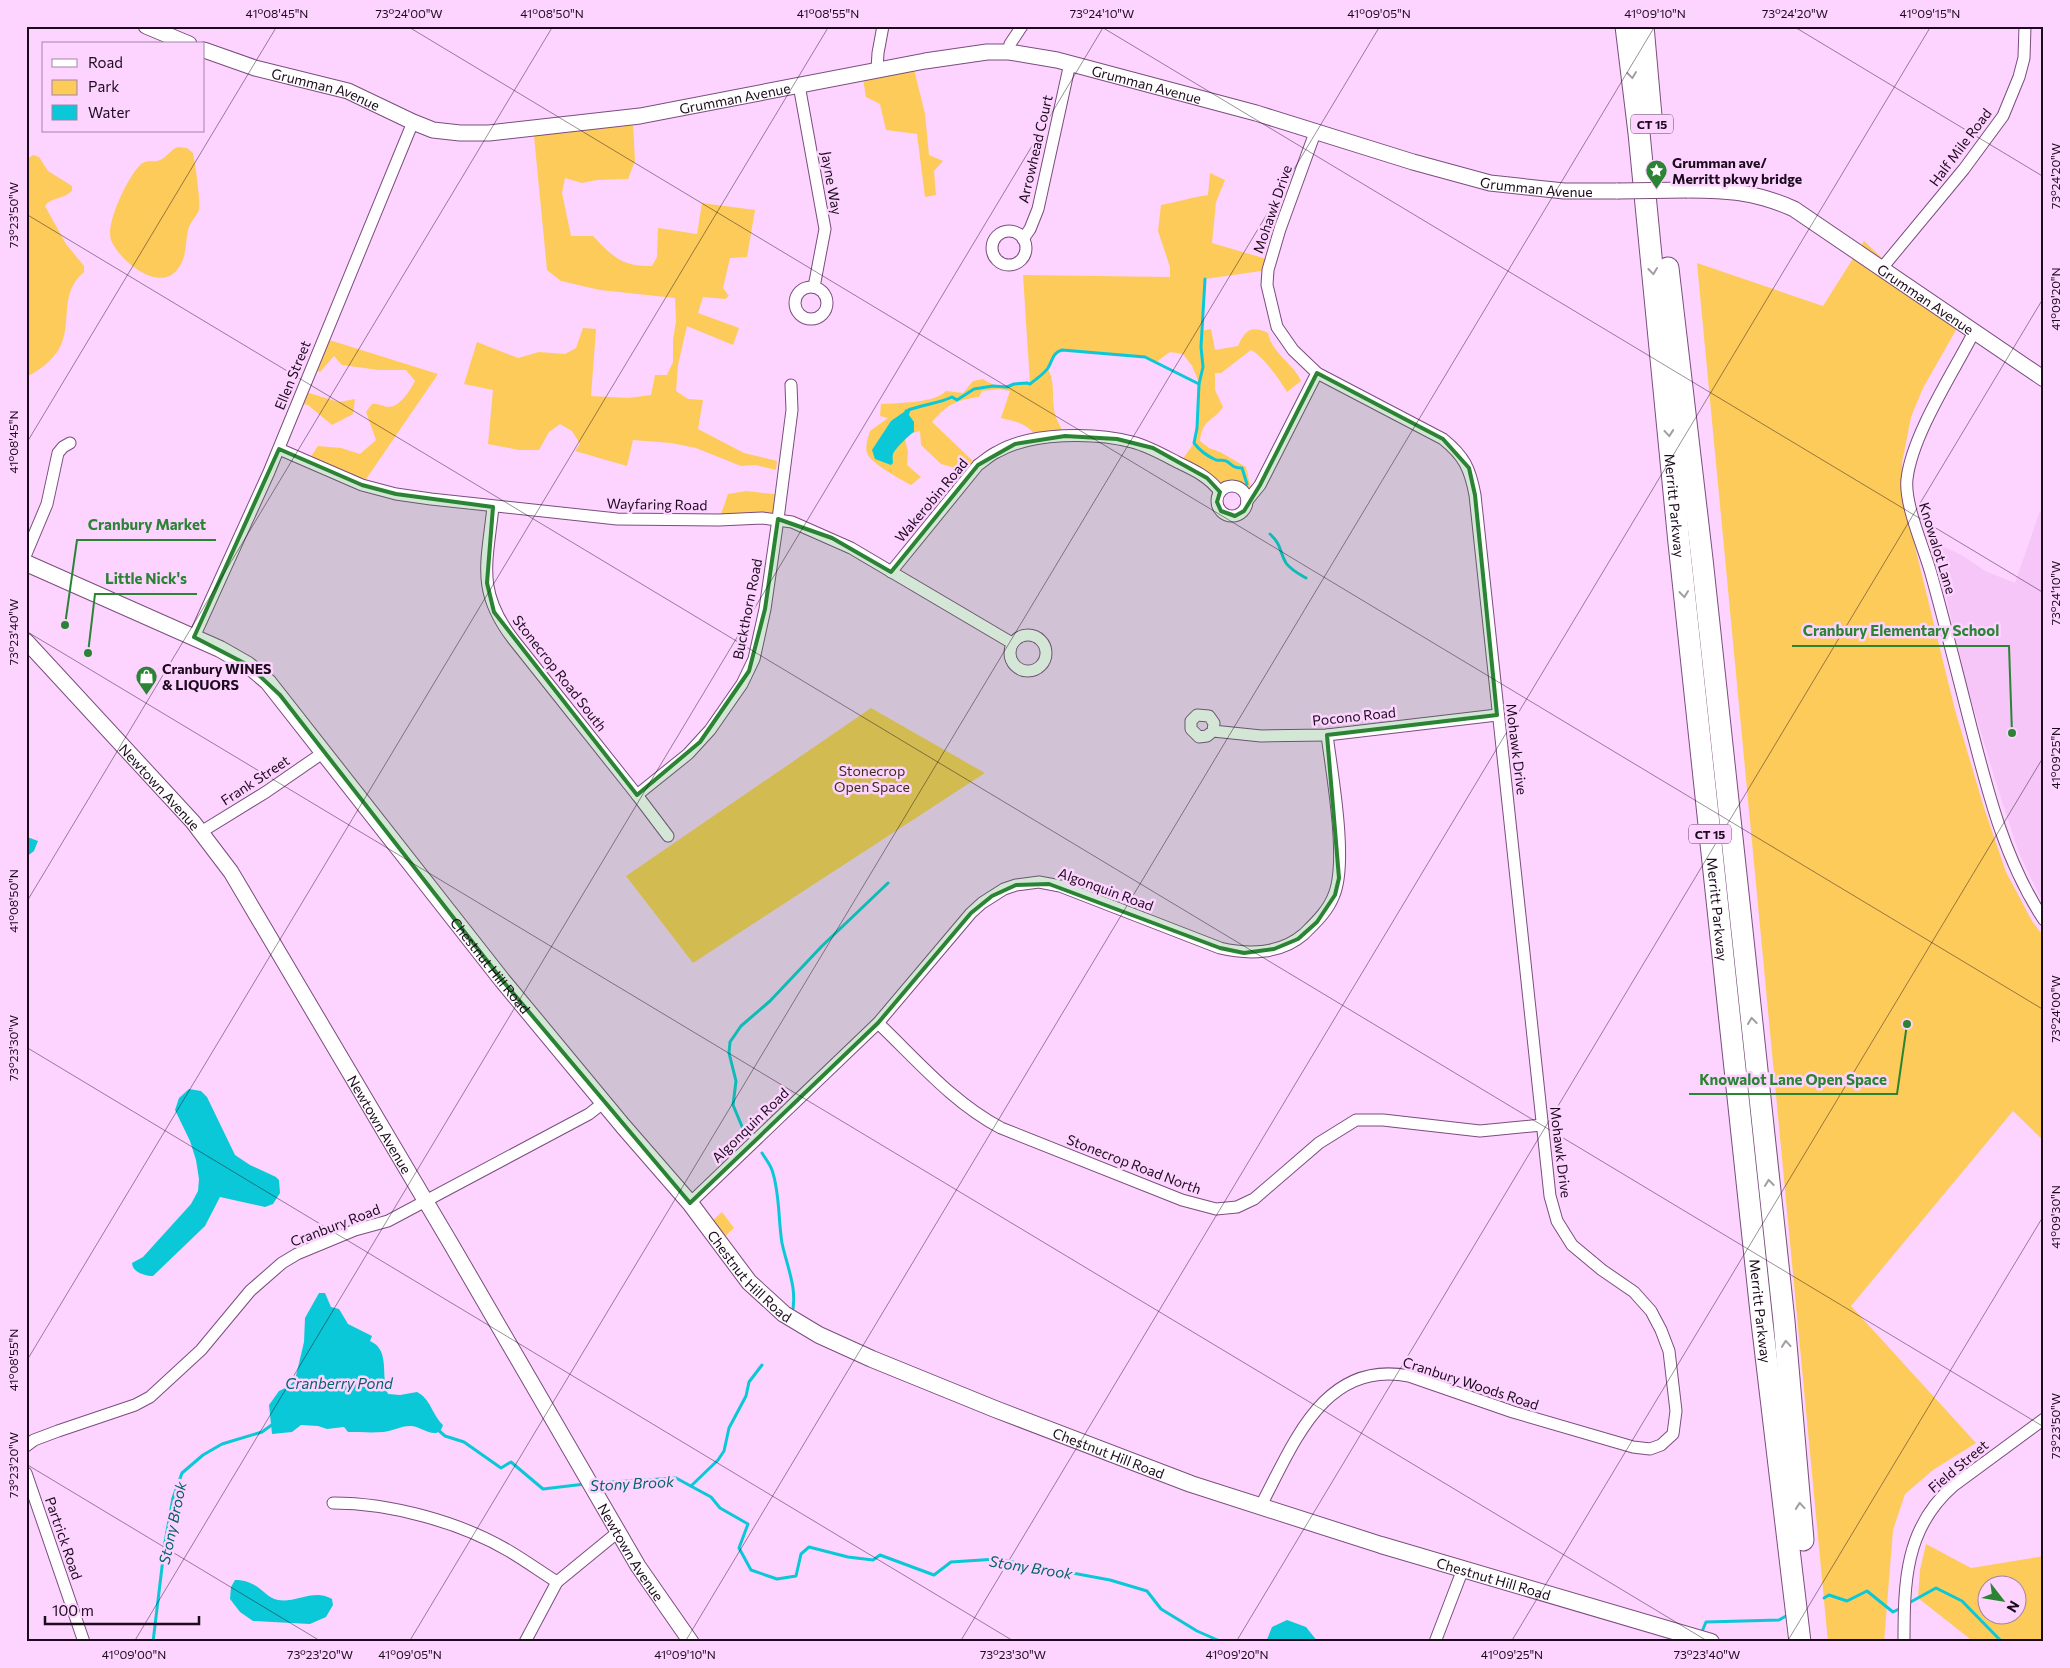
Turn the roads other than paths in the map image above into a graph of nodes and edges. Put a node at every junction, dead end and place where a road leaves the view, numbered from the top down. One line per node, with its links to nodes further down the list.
1 (146, 26): 7 (street)
2 (883, 26): 11 (street)
3 (1022, 26): 9 (street)
4 (1626, 26): 61 (highway, Merritt Parkway / CT 15, one-way to 61)
5 (1643, 26): 62 (highway, Merritt Parkway / CT 15, one-way to 5)
6 (2025, 26): 16 (street, Half Mile Road)
7 (184, 42)
8 (205, 50): 13 (street, Grumman Avenue)
9 (1009, 52): 10 (street, Grumman Avenue); 11 (street, Grumman Avenue)
10 (1070, 63): 14 (street, Grumman Avenue); 15 (street, Arrowhead Court)
11 (877, 69): 12 (street, Grumman Avenue)
12 (799, 85): 13 (street, Grumman Avenue); 17 (street, Jayne Way)
13 (413, 122): 23 (street, Ellen Street)
14 (1316, 130): 16 (street, Grumman Avenue, bridge); 19 (street, Mohawk Drive)
15 (1023, 239)
16 (1882, 268): 18 (street, Grumman Avenue)
17 (814, 287)
18 (1974, 332): 20 (street, Grumman Avenue); 41 (street, Knowalot Lane)
19 (1317, 373): 25 (street); 34 (street, Mohawk Drive)
20 (2044, 379)
21 (791, 385): 27 (street, Buckthorn Road)
22 (70, 444): 28 (street)
23 (279, 449): 26 (street, Wayfaring Road); 31 (street, Ellen Street)
24 (1220, 492): 25 (street); 25 (street); 30 (street, Wakerobin Road)
25 (1248, 501)
26 (493, 507): 27 (street, Wayfaring Road); 38 (street, Stonecrop Road South)
27 (778, 519): 30 (street, Wayfaring Road); 38 (street, Buckthorn Road)
28 (26, 554)
29 (26, 563): 31 (main road, Chestnut Hill Road)
30 (891, 572): 33 (street, Wayfaring Road)
31 (194, 637): 37 (main road, Chestnut Hill Road)
32 (26, 641): 39 (street, Newtown Avenue)
33 (1012, 644)
34 (1498, 714): 36 (street, Pocono Road); 44 (street, Mohawk Drive)
35 (1213, 731): 36 (street, Pocono Road)
36 (1327, 735): 42 (street, Algonquin Road)
37 (324, 752): 39 (street, Frank Street); 43 (main road, Chestnut Hill Road)
38 (637, 795): 40 (street, Stonecrop Road South)
39 (201, 832): 45 (street, Newtown Avenue)
40 (668, 836)
41 (2044, 920)
42 (878, 1023): 44 (street, Stonecrop Road North); 46 (street, Algonquin Road)
43 (603, 1103): 45 (street, Cranbury Road); 46 (main road, Chestnut Hill Road)
44 (1542, 1125): 48 (street, Mohawk Drive)
45 (425, 1201): 49 (street, Cranbury Road); 53 (street, Newtown Avenue)
46 (690, 1203): 52 (main road, Chestnut Hill Road)
47 (2044, 1419): 63 (street, Field Street)
48 (1673, 1434): 52 (street, Cranbury Woods Road)
49 (26, 1446)
50 (26, 1473): 57 (street, Partrick Road)
51 (333, 1503): 55 (street)
52 (1260, 1507): 54 (main road, Chestnut Hill Road)
53 (618, 1532): 55 (street); 59 (street, Newtown Avenue)
54 (1462, 1569): 56 (main road, Chestnut Hill Road); 60 (street)
55 (557, 1582): 58 (street)
56 (1703, 1639)
57 (84, 1642)
58 (525, 1642)
59 (691, 1642)
60 (1435, 1642)
61 (1800, 1642)
62 (1814, 1642)
63 (1904, 1642)

